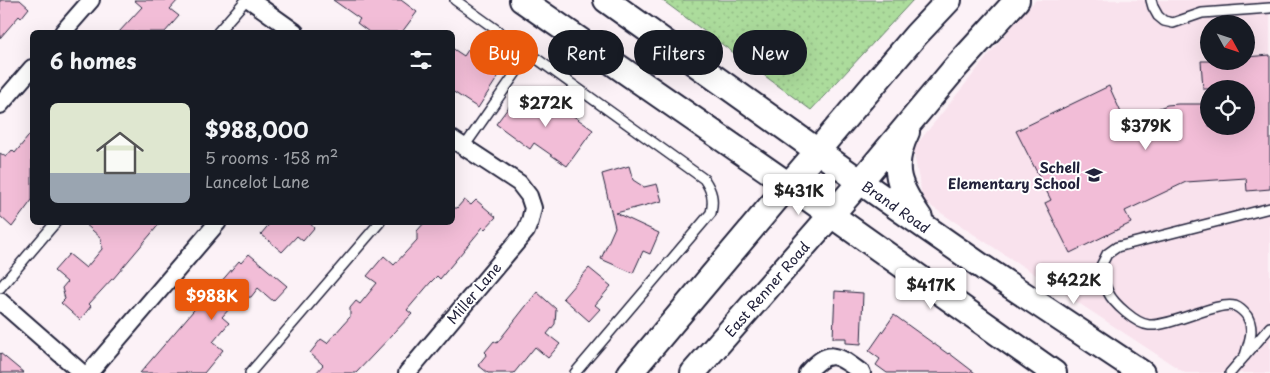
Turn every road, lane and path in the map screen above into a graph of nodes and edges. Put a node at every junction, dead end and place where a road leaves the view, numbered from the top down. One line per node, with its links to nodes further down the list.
1 (91, 0): 10 (street)
2 (248, 0): 11 (lane); 12 (street)
3 (455, 0): 13 (lane)
4 (522, 0): 22 (main road)
5 (606, 0): 20 (main road, Brand Road)
6 (949, 0): 20 (main road)
7 (1017, 0): 18 (main road, East Renner Road)
8 (1152, 0): 9 (lane)
9 (1270, 8)
10 (65, 30)
11 (220, 30)
12 (292, 30)
13 (496, 30)
14 (538, 60): 37 (lane)
15 (30, 70): 17 (street)
16 (512, 75): 19 (lane)
17 (0, 105)
18 (914, 117): 21 (main road, East Renner Road); 28 (main road)
19 (458, 143): 36 (street, Miller Lane)
20 (817, 152): 21 (main road, Brand Road); 22 (main road)
21 (860, 182): 24 (main road, East Renner Road); 28 (main road, Brand Road)
22 (789, 185): 24 (main road); 38 (main road)
23 (1270, 208): 32 (lane)
24 (831, 215): 39 (main road, East Renner Road); 42 (main road)
25 (53, 225): 29 (lane)
26 (215, 225): 34 (street)
27 (377, 225): 35 (lane)
28 (926, 228): 43 (main road, Brand Road)
29 (0, 288)
30 (0, 301): 33 (street)
31 (1270, 326): 32 (lane)
32 (1245, 356): 44 (lane)
33 (82, 373)
34 (89, 373)
35 (250, 373)
36 (407, 373)
37 (575, 373)
38 (630, 373)
39 (693, 373)
40 (807, 373): 41 (street)
41 (862, 373)
42 (1054, 373)
43 (1142, 373)
44 (1230, 373)

